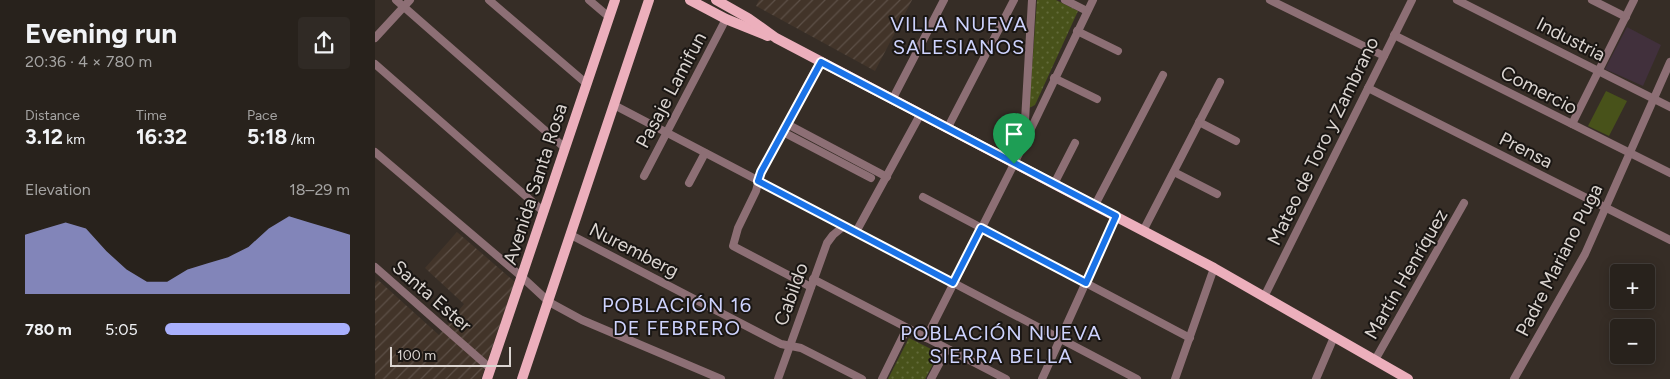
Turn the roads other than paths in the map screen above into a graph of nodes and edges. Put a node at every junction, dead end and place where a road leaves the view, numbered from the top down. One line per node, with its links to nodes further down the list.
1 (396, 0): 19 (street)
2 (410, 0): 19 (street)
3 (489, 0): 37 (street)
4 (589, 0): 21 (street)
5 (615, 0): 21 (main road, Avenida Santa Rosa)
6 (649, 0): 42 (main road)
7 (690, 0): 23 (main road)
8 (716, 0): 27 (main road)
9 (944, 0): 41 (street)
10 (1013, 0): 48 (street)
11 (1031, 0): 51 (street)
12 (1065, 0): 20 (street)
13 (1093, 0): 20 (street)
14 (1270, 0): 29 (street)
15 (1412, 0): 25 (street, Mateo de Toro y Zambrano)
16 (1457, 0): 33 (street, Industria)
17 (1592, 0): 22 (street)
18 (1634, 0): 22 (street)
19 (404, 7): 26 (street); 54 (street)
20 (1087, 11): 24 (street)
21 (609, 17): 37 (main road, Avenida Santa Rosa)
22 (1625, 17): 33 (street)
23 (726, 19): 27 (main road); 50 (street, Pasaje Lamifun)
24 (1077, 31): 28 (street); 35 (street)
25 (1395, 35): 29 (street, Mateo de Toro y Zambrano); 47 (street, Comercio)
26 (375, 38)
27 (775, 38): 30 (main road)
28 (1119, 51)
29 (1384, 56): 38 (street, Mateo de Toro y Zambrano)
30 (821, 62): 41 (main road); 46 (street)
31 (1670, 62): 40 (street, Padre Mariano Puga)
32 (375, 64): 74 (street)
33 (1598, 71): 40 (street, Industria); 47 (street)
34 (1163, 75): 72 (street)
35 (1054, 78): 39 (street); 51 (street)
36 (1220, 82): 45 (street)
37 (587, 84): 54 (main road, Avenida Santa Rosa)
38 (1368, 88): 73 (street, Prensa); 88 (street, Mateo de Toro y Zambrano)
39 (1097, 99)
40 (1654, 99): 43 (street, Industria); 57 (street, Padre Mariano Puga)
41 (893, 100): 44 (main road)
42 (614, 105): 50 (street); 80 (main road)
43 (1670, 107)
44 (920, 115): 48 (main road); 64 (street)
45 (1199, 122): 52 (street); 61 (street)
46 (787, 124): 49 (street); 58 (street)
47 (1572, 124): 57 (street, Comercio)
48 (947, 129): 59 (main road)
49 (783, 132): 60 (street); 66 (street)
50 (667, 133): 56 (street); 63 (street, Pasaje Lamifun)
51 (1024, 142): 59 (street)
52 (1236, 142)
53 (1075, 143): 68 (street)
54 (565, 148): 74 (main road, Avenida Santa Rosa)
55 (375, 152): 84 (street)
56 (705, 153): 66 (street); 67 (street)
57 (1630, 154): 62 (street, Comercio); 73 (street, Padre Mariano Puga)
58 (860, 162): 60 (street); 64 (street)
59 (1014, 164): 68 (main road); 77 (street)
60 (855, 170): 65 (street)
61 (1173, 172): 69 (street); 78 (street)
62 (1670, 173)
63 (644, 176)
64 (887, 177): 79 (street)
65 (871, 178)
66 (758, 181): 76 (street); 85 (street)
67 (689, 183)
68 (1054, 184): 72 (main road)
69 (1217, 194)
70 (923, 197): 77 (street)
71 (1465, 203): 97 (street, Martín Henríquez)
72 (1095, 205): 75 (main road)
73 (1606, 208): 81 (street, Prensa); 112 (street, Padre Mariano Puga)
74 (544, 212): 84 (main road, Avenida Santa Rosa)
75 (1116, 216): 78 (main road); 87 (street)
76 (845, 226): 79 (street); 85 (street, Cabildo)
77 (981, 228): 86 (street); 87 (street)
78 (1143, 231): 83 (main road)
79 (856, 232): 86 (street)
80 (571, 235): 89 (main road); 95 (street, Nuremberg)
81 (1670, 240)
82 (375, 267): 98 (street, Santa Ester)
83 (1214, 268): 88 (main road); 93 (street)
84 (522, 277): 89 (street); 98 (main road, Avenida Santa Rosa)
85 (812, 283): 90 (street); 95 (street, Cabildo)
86 (953, 283): 92 (street); 94 (street)
87 (1086, 283): 93 (street); 94 (street)
88 (1264, 297): 91 (main road)
89 (549, 302): 100 (main road); 101 (street)
90 (907, 328): 92 (street); 104 (street)
91 (1335, 337): 97 (main road); 110 (street, Martín Henríquez)
92 (926, 338): 96 (street)
93 (1190, 338): 109 (street)
94 (1061, 339): 107 (street); 108 (street)
95 (790, 346): 102 (street, Cabildo); 103 (street, Nuremberg)
96 (947, 349): 105 (street); 106 (street)
97 (1375, 360): 111 (main road)
98 (491, 368): 99 (main road, Avenida Santa Rosa)
99 (487, 379)
100 (522, 379)
101 (721, 379)
102 (778, 379)
103 (862, 379)
104 (882, 379)
105 (931, 379)
106 (1006, 379)
107 (1042, 379)
108 (1137, 379)
109 (1175, 379)
110 (1316, 379)
111 (1408, 379)
112 (1514, 379)

